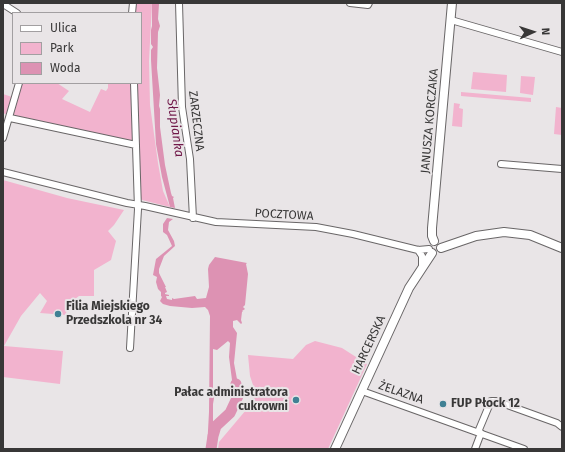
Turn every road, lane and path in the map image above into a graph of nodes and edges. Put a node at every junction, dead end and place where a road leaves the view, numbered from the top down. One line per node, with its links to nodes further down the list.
1 (179, 3): 18 (street, ZARZECZNA)
2 (350, 3): 3 (street)
3 (369, 3)
4 (452, 3): 7 (street, JANUSZA KORCZAKA)
5 (3, 4): 6 (street)
6 (15, 12)
7 (451, 20): 8 (street); 19 (street, JANUSZA KORCZAKA)
8 (562, 52)
9 (19, 84): 11 (street)
10 (134, 84): 13 (street)
11 (10, 118): 12 (street); 13 (street)
12 (3, 138)
13 (136, 144): 17 (street)
14 (501, 164): 15 (street)
15 (562, 169)
16 (3, 172): 17 (street, POCZTOWA)
17 (138, 205): 18 (street, POCZTOWA); 25 (street)
18 (193, 218): 22 (street, POCZTOWA)
19 (434, 241): 20 (street); 23 (street)
20 (441, 248): 21 (street); 23 (street)
21 (562, 248)
22 (418, 250): 23 (street, POCZTOWA); 24 (street)
23 (430, 251): 24 (street, HARCERSKA)
24 (422, 267): 26 (street, HARCERSKA)
25 (130, 348)
26 (362, 390): 28 (street, ŻELAZNA); 29 (street, HARCERSKA)
27 (562, 427): 28 (street)
28 (479, 433): 30 (street); 31 (street, ŻELAZNA)
29 (335, 449)
30 (475, 449)
31 (524, 449)

